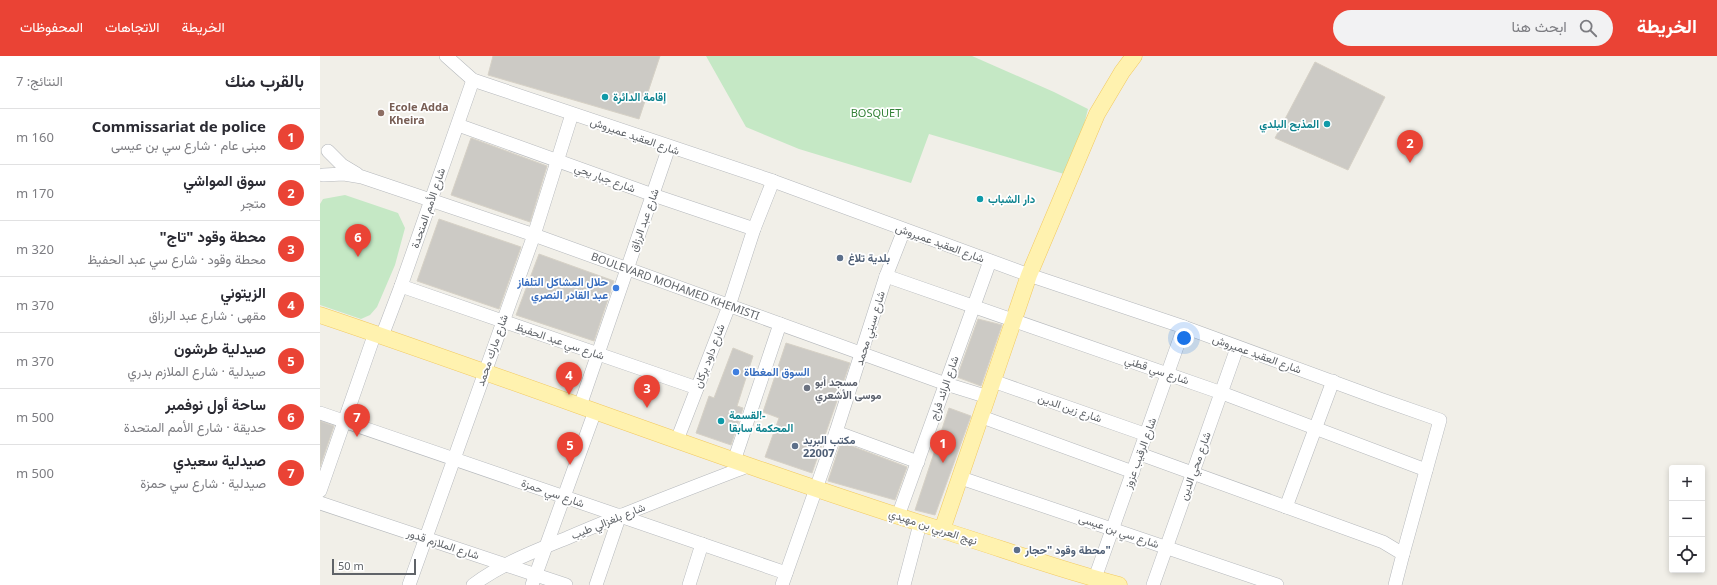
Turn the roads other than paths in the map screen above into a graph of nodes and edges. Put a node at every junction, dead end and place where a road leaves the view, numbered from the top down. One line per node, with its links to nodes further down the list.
1 (446, 56): 3 (street, شارع العقيد عميروش)
2 (1134, 56): 19 (main road)
3 (473, 80): 4 (street, شارع العقيد عميروش); 5 (street, شارع الأمم المتحدة)
4 (572, 114): 7 (street, شارع العقيد عميروش); 8 (street, شارع مارك محمد)
5 (458, 125): 8 (street, شارع جبار يحي); 13 (street, شارع الأمم المتحدة)
6 (324, 147): 9 (street); 10 (street)
7 (668, 147): 11 (street, شارع العقيد عميروش); 12 (street, شارع عبد الرزاق)
8 (557, 160): 12 (street, شارع جبار يحي); 16 (street, شارع مارك محمد)
9 (322, 176): 10 (street)
10 (362, 177): 13 (street, BOULEVARD MOHAMED KHEMISTI)
11 (773, 181): 14 (street, شارع داود بركان); 15 (street, شارع العقيد عميروش)
12 (653, 195): 14 (street, شارع جبار يحي); 18 (street, شارع عبد الرزاق)
13 (431, 200): 16 (street, BOULEVARD MOHAMED KHEMISTI); 21 (street, شارع الأمم المتحدة)
14 (754, 229): 22 (street, شارع داود بركان)
15 (904, 230): 17 (street, شارع العقيد عميروش); 20 (street, شارع سيني محمد)
16 (534, 235): 18 (street, BOULEVARD MOHAMED KHEMISTI); 26 (street, شارع مارك محمد)
17 (990, 261): 19 (street, شارع العقيد عميروش); 23 (street, شارع الرائد فراج)
18 (626, 269): 22 (street, BOULEVARD MOHAMED KHEMISTI); 31 (street, شارع عبد الرزاق)
19 (1029, 275): 25 (main road); 28 (street, شارع العقيد عميروش)
20 (886, 276): 23 (street, شارع سي قطني); 32 (street, شارع سيني محمد)
21 (401, 286): 26 (street, شارع سي عبد الحفيظ); 29 (street, شارع الأمم المتحدة)
22 (728, 306): 27 (street, BOULEVARD MOHAMED KHEMISTI); 38 (street, شارع داود بركان)
23 (972, 307): 25 (street, شارع سي قطني); 37 (street, شارع الرائد فراج)
24 (320, 315): 29 (main road, نهج العربي بن مهيدي)
25 (1013, 320): 34 (street, شارع سي قطني); 35 (main road)
26 (502, 321): 31 (street, شارع سي عبد الحفيظ); 33 (street, شارع مارك محمد)
27 (780, 324): 32 (street, BOULEVARD MOHAMED KHEMISTI); 52 (street)
28 (1184, 327): 30 (street, شارع العقيد عميروش); 34 (street, شارع الرقيب عزوز)
29 (378, 335): 33 (main road, نهج العربي بن مهيدي); 44 (street, شارع الأمم المتحدة)
30 (1237, 348): 36 (street, شارع العقيد عميروش); 39 (street, شارع محي الدين)
31 (597, 353): 38 (street, شارع سي عبد الحفيظ); 41 (street, شارع عبد الرزاق)
32 (862, 353): 37 (street, BOULEVARD MOHAMED KHEMISTI); 46 (street, شارع سيني محمد)
33 (485, 373): 41 (main road, نهج العربي بن مهيدي); 50 (street, شارع مارك محمد)
34 (1168, 374): 39 (street, شارع سي قطني); 47 (street, شارع الرقيب عزوز)
35 (993, 381): 40 (main road); 47 (street, شارع زين الدين)
36 (1333, 381): 45 (street); 53 (street, شارع العقيد عميروش)
37 (946, 384): 40 (street, BOULEVARD MOHAMED KHEMISTI); 51 (street, شارع الرائد فراج)
38 (697, 388): 48 (street, شارع داود بركان)
39 (1222, 393): 45 (street, شارع سي قطني); 55 (street, شارع محي الدين)
40 (988, 397): 43 (main road)
41 (587, 408): 48 (main road, نهج العربي بن مهيدي); 59 (street, شارع عبد الرزاق)
42 (320, 413): 44 (street, شارع سي حمزة)
43 (982, 417): 54 (street); 56 (main road)
44 (344, 421): 50 (street, شارع سي حمزة); 58 (street, شارع الأمم المتحدة)
45 (1316, 429): 53 (street, شارع سي قطني); 61 (street)
46 (836, 432): 51 (street); 57 (street, شارع سيني محمد)
47 (1147, 435): 49 (street, شارع الرقيب عزوز)
48 (677, 440): 52 (main road, نهج العربي بن مهيدي)
49 (1140, 454): 54 (street, شارع الرقيب عزوز); 55 (street)
50 (454, 459): 59 (street, شارع سي حمزة); 67 (street, شارع مارك محمد)
51 (918, 462): 63 (street, شارع الرائد فراج)
52 (741, 464): 57 (main road, نهج العربي بن مهيدي); 62 (street, شارع بلغزالي طيب)
53 (1426, 470): 71 (street)
54 (1133, 472): 65 (street, شارع الرقيب عزوز)
55 (1193, 472): 61 (street); 70 (street, شارع محي الدين)
56 (961, 478): 65 (street, شارع سي بن عيسى); 66 (main road)
57 (816, 488): 63 (main road, نهج العربي بن مهيدي); 74 (street, شارع سيني محمد)
58 (320, 491)
59 (564, 497): 62 (street, شارع سي حمزة); 69 (street, شارع عبد الرزاق)
60 (320, 503): 67 (street, شارع الملازم قدور)
61 (1286, 507): 71 (street)
62 (620, 515): 68 (street, شارع سي حمزة); 69 (street, شارع بلغزالي طيب); 80 (street)
63 (898, 516): 64 (main road, نهج العربي بن مهيدي)
64 (920, 524): 66 (main road, نهج العربي بن مهيدي); 82 (street)
65 (1114, 528): 70 (street, شارع سي بن عيسى); 73 (street, شارع الرقيب عزوز)
66 (942, 530): 73 (main road, نهج العربي بن مهيدي)
67 (425, 539): 72 (street, شارع الملازم قدور); 77 (street, شارع مارك محمد)
68 (702, 544): 74 (street, شارع سي حمزة); 81 (street)
69 (546, 547): 72 (street, شارع بلغزالي طيب); 75 (street, شارع عبد الرزاق)
70 (1166, 547): 83 (street, شارع محي الدين); 84 (street, شارع سي بن عيسى)
71 (1403, 554): 85 (street)
72 (508, 564): 75 (street, شارع الملازم قدور); 78 (street, شارع بلغزالي طيب)
73 (1095, 578): 76 (main road, نهج العربي بن مهيدي)
74 (784, 579)
75 (534, 580): 79 (street, شارع الملازم قدور)
76 (1114, 584)
77 (409, 585)
78 (473, 585)
79 (566, 585)
80 (596, 585)
81 (689, 585)
82 (904, 585)
83 (1153, 585)
84 (1278, 585)
85 (1395, 585)

